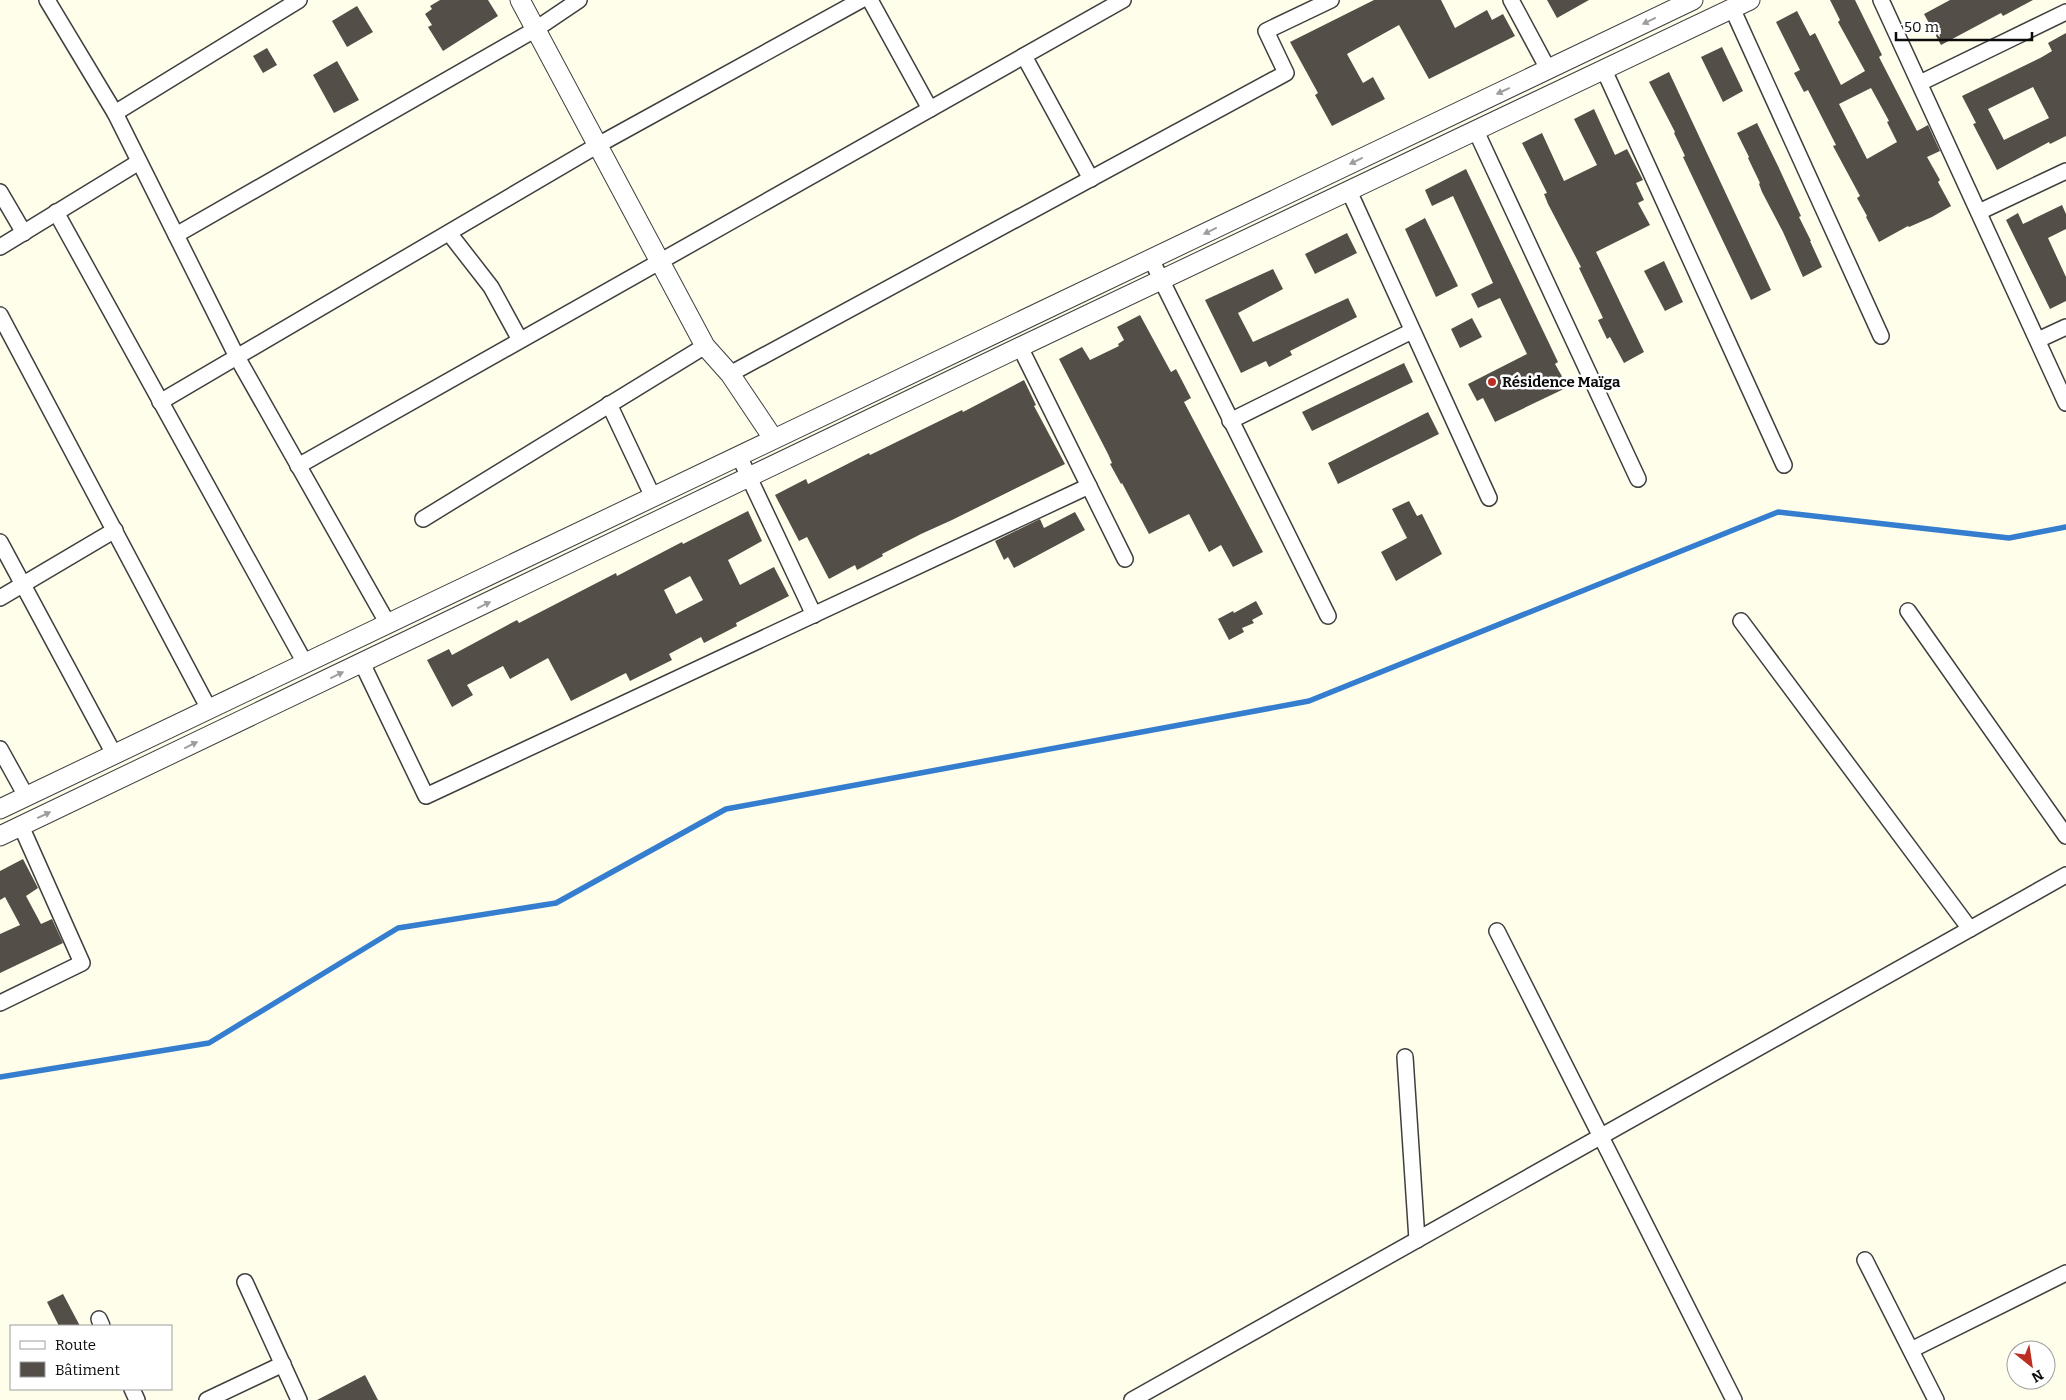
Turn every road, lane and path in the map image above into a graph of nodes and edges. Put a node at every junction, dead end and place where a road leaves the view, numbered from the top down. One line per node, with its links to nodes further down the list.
1 (48, 0): 21 (street)
2 (299, 0): 21 (street)
3 (520, 0): 15 (street)
4 (579, 0): 15 (street)
5 (861, 0): 23 (street)
6 (870, 0): 20 (street)
7 (1123, 0): 16 (street)
8 (1331, 0): 26 (street)
9 (1511, 0): 17 (street)
10 (1694, 0): 17 (street, one-way to 17)
11 (1750, 0): 13 (street)
12 (1881, 0): 19 (street)
13 (1732, 8): 18 (street); 41 (street)
14 (2066, 12): 19 (street)
15 (536, 30): 23 (street); 33 (street)
16 (1024, 56): 20 (street); 26 (street)
17 (1548, 69): 35 (street, one-way to 35)
18 (1604, 70): 22 (street); 55 (street)
19 (1920, 83): 30 (street)
20 (930, 109): 36 (street)
21 (115, 113): 24 (street)
22 (1476, 131): 27 (street); 57 (street)
23 (598, 145): 32 (street); 36 (street)
24 (139, 162): 29 (street); 33 (street)
25 (2066, 170): 30 (street)
26 (1091, 179): 47 (street)
27 (1349, 191): 37 (street); 40 (street)
28 (0, 192): 31 (street)
29 (56, 212): 31 (street); 48 (street)
30 (1979, 212): 43 (street)
31 (24, 233): 34 (street)
32 (449, 233): 42 (street); 46 (street)
33 (176, 235): 46 (street)
34 (0, 247)
35 (1151, 259): 37 (street); 52 (street)
36 (660, 261): 42 (street); 44 (street)
37 (1162, 281): 45 (street); 51 (street)
38 (0, 314): 62 (street)
39 (2066, 327): 43 (street)
40 (1412, 330): 51 (street); 60 (street)
41 (1881, 336)
42 (520, 340): 54 (street)
43 (2038, 340): 49 (street)
44 (705, 346): 47 (street); 50 (street)
45 (1020, 347): 56 (street); 58 (street)
46 (237, 357): 48 (street); 54 (street)
47 (730, 374): 52 (street)
48 (160, 402): 72 (street)
49 (2066, 403)
50 (609, 404): 59 (street); 61 (street)
51 (1230, 421): 69 (street)
52 (773, 438): 53 (street)
53 (739, 456): 56 (street); 59 (street)
54 (298, 466): 71 (street)
55 (1784, 466)
56 (750, 478): 68 (street); 73 (street, one-way to 56)
57 (1638, 479)
58 (1089, 486): 64 (street); 68 (street)
59 (653, 497): 71 (street)
60 (1489, 498)
61 (423, 519)
62 (115, 530): 65 (street); 74 (street)
63 (0, 542): 65 (street)
64 (1125, 558)
65 (22, 585): 66 (street); 76 (street)
66 (0, 598)
67 (1908, 611): 81 (street)
68 (814, 615): 73 (street)
69 (1328, 616)
70 (1741, 621): 83 (street)
71 (388, 624): 72 (street)
72 (305, 663): 74 (street)
73 (362, 663): 79 (street, one-way to 73)
74 (209, 709): 76 (street)
75 (0, 749): 77 (street)
76 (114, 754): 77 (street)
77 (26, 796): 78 (street)
78 (0, 809)
79 (21, 826): 80 (street); 85 (street)
80 (0, 836)
81 (2066, 836)
82 (2066, 875): 83 (street)
83 (1970, 930): 87 (street)
84 (1497, 932): 87 (street)
85 (0, 1003)
86 (1406, 1057): 88 (street)
87 (1600, 1137): 88 (street); 97 (street)
88 (1417, 1240): 96 (street)
89 (1865, 1260): 92 (street)
90 (2066, 1273): 92 (street)
91 (245, 1282): 93 (street)
92 (1911, 1350): 98 (street)
93 (282, 1364): 94 (street); 95 (street)
94 (207, 1400)
95 (299, 1400)
96 (1132, 1400)
97 (1734, 1400)
98 (1936, 1400)

